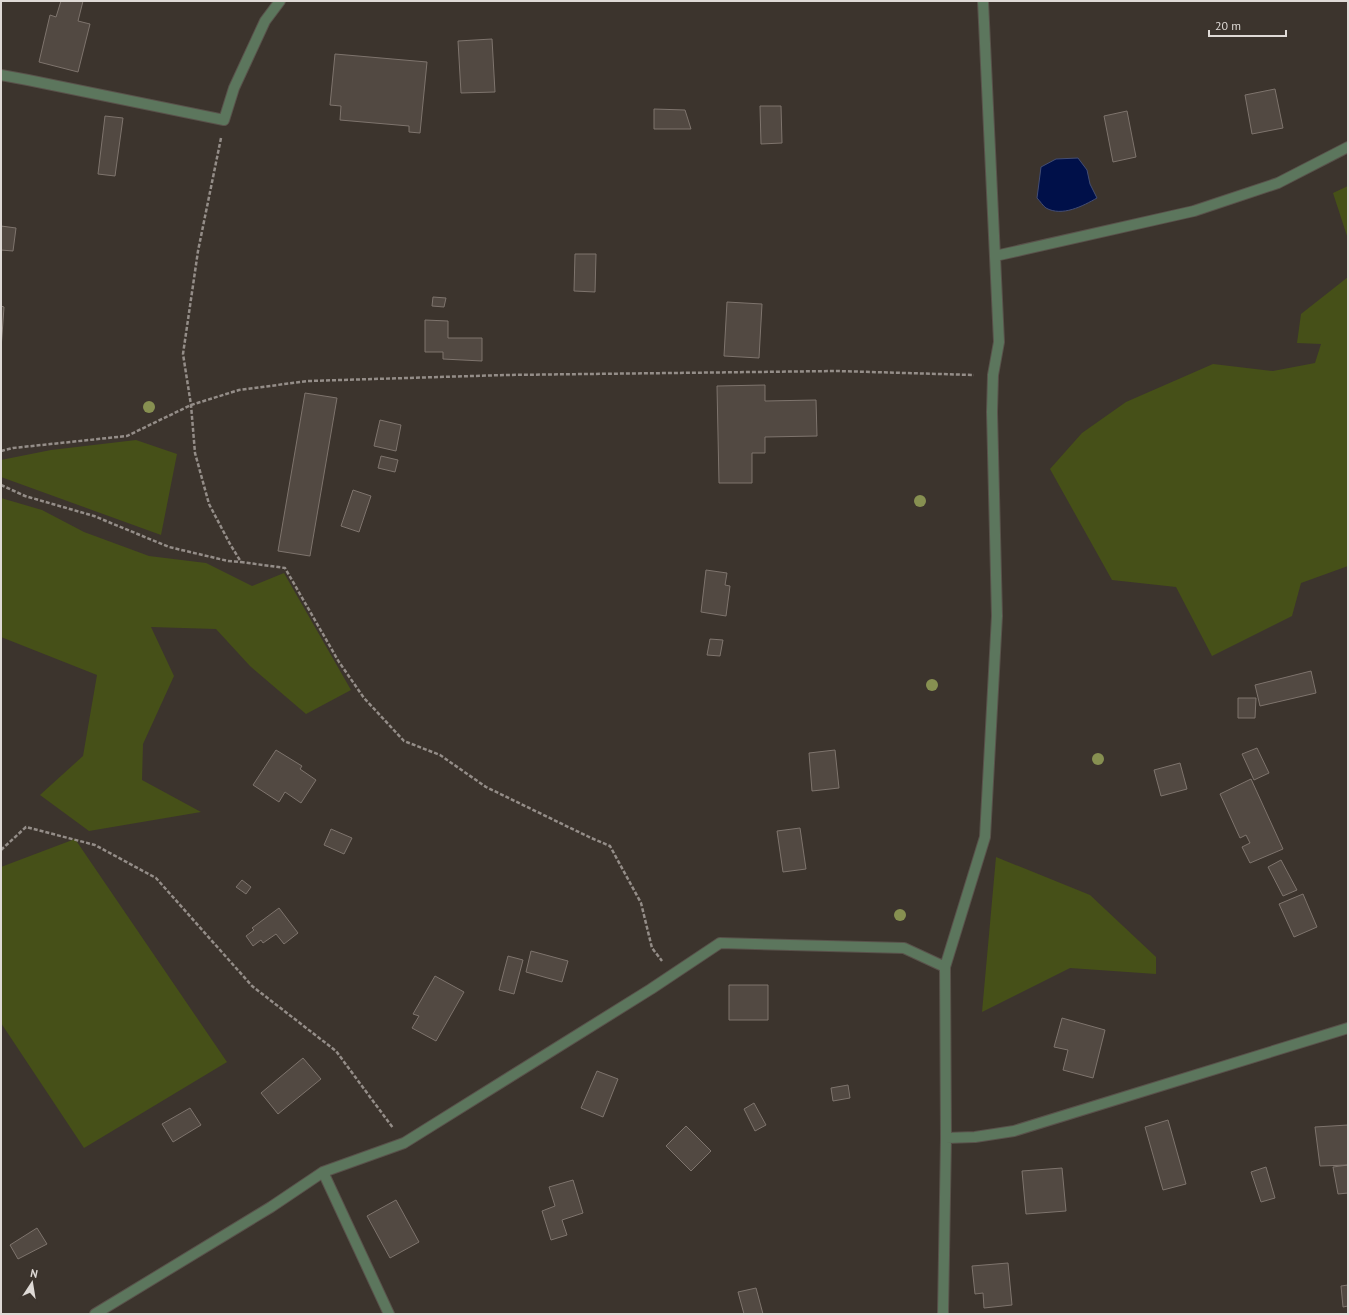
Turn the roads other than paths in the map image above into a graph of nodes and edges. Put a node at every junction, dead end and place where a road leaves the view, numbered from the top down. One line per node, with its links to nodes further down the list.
1 (280, 1): 3 (street)
2 (983, 1): 5 (street)
3 (1, 75)
4 (1348, 147): 5 (street)
5 (995, 256): 6 (street)
6 (946, 967): 8 (street); 9 (street)
7 (1348, 1028): 8 (street)
8 (946, 1138): 12 (street)
9 (323, 1172): 10 (street); 11 (street)
10 (95, 1314)
11 (389, 1314)
12 (943, 1314)

